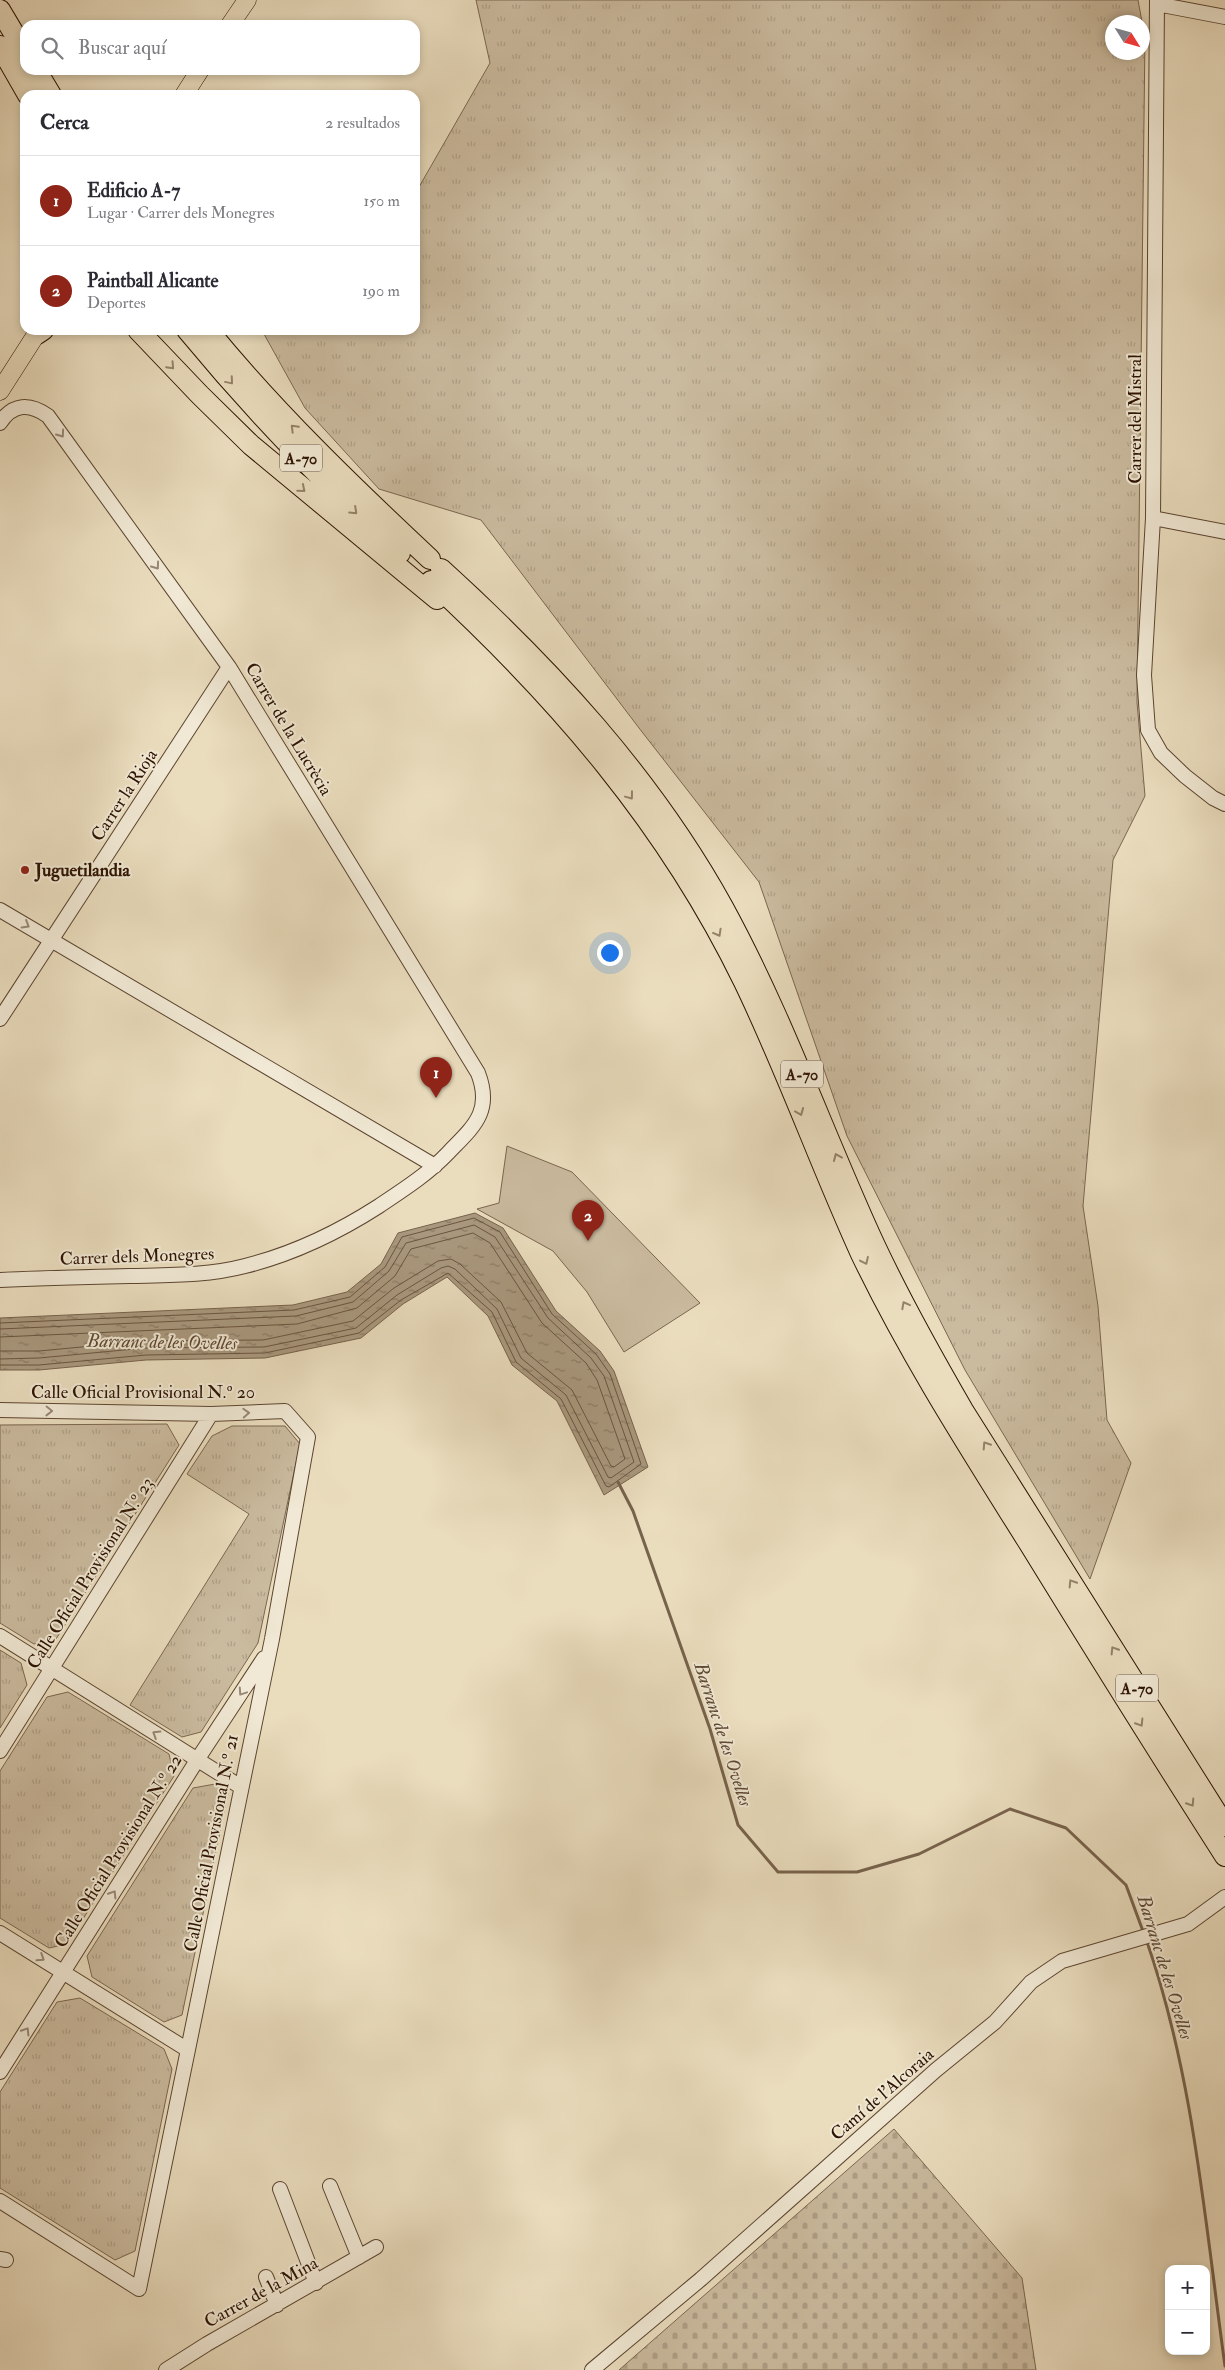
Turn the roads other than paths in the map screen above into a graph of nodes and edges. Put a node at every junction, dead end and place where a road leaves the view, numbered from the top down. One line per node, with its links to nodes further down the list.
1 (236, 0): 6 (main road)
2 (247, 0): 7 (main road)
3 (1157, 2): 5 (street); 27 (street, Carrer del Mistral)
4 (0, 10): 8 (highway)
5 (1225, 17)
6 (223, 20)
7 (233, 20)
8 (20, 44)
9 (0, 46): 14 (highway)
10 (0, 61): 18 (highway)
11 (39, 75): 15 (highway)
12 (189, 75): 16 (main road)
13 (197, 75): 17 (main road)
14 (25, 90)
15 (48, 90)
16 (179, 90)
17 (187, 90)
18 (20, 95)
19 (32, 335): 24 (main road)
20 (34, 335): 25 (main road)
21 (143, 335): 31 (highway, one-way to 31)
22 (191, 335): 29 (highway, A-70, one-way to 29)
23 (212, 335): 29 (highway, A-70, one-way to 23)
24 (0, 371)
25 (0, 391)
26 (0, 423): 30 (street, Carrer de la Lucrècia, one-way to 30)
27 (1153, 518): 28 (street); 32 (street, Carrer del Mistral)
28 (1225, 532)
29 (432, 571): 31 (highway, A-70); 42 (highway, A-70, one-way to 29)
30 (229, 667): 34 (street, Carrer la Rioja); 36 (street, Carrer de la Lucrècia)
31 (612, 772): 42 (highway, A-70, one-way to 42)
32 (1225, 804)
33 (0, 910): 34 (street, one-way to 34)
34 (52, 941): 35 (street, Carrer la Rioja); 37 (street)
35 (0, 1018)
36 (484, 1102): 37 (street, Carrer dels Monegres)
37 (435, 1166): 38 (street, Carrer dels Monegres)
38 (0, 1280)
39 (0, 1410): 41 (street, Calle Oficial Provisional N.º 20, one-way to 41)
40 (285, 1411): 41 (street, Calle Oficial Provisional N.º 20, one-way to 40); 44 (street, Calle Oficial Provisional N.º 21)
41 (211, 1414): 45 (street, Calle Oficial Provisional N.º 23)
42 (1092, 1631): 47 (highway, A-70)
43 (0, 1636): 45 (street)
44 (269, 1651): 48 (street, Calle Oficial Provisional N.º 22, one-way to 48); 49 (street, Calle Oficial Provisional N.º 21)
45 (53, 1668): 46 (street, Calle Oficial Provisional N.º 23); 48 (street, one-way to 45)
46 (0, 1751)
47 (1171, 1757): 50 (highway, A-70); 51 (highway, A-70, one-way to 51)
48 (197, 1760): 49 (street); 54 (street, Calle Oficial Provisional N.º 22, one-way to 48)
49 (241, 1788): 55 (street, Calle Oficial Provisional N.º 21)
50 (1225, 1826)
51 (1225, 1856)
52 (1225, 1897): 66 (street, Camí de l'Alcoraia)
53 (0, 1933): 54 (street, one-way to 54)
54 (64, 1973): 55 (street); 56 (street, Calle Oficial Provisional N.º 22, one-way to 54)
55 (188, 2050): 59 (street, Calle Oficial Provisional N.º 21)
56 (0, 2072)
57 (330, 2186): 61 (street)
58 (280, 2189): 63 (street)
59 (0, 2201)
60 (376, 2247): 61 (street, Carrer de la Mina)
61 (359, 2257): 63 (street, Carrer de la Mina)
62 (266, 2278): 64 (street)
63 (316, 2283): 64 (street, Carrer de la Mina)
64 (277, 2304): 65 (street, Carrer de la Mina)
65 (166, 2370)
66 (592, 2370)

